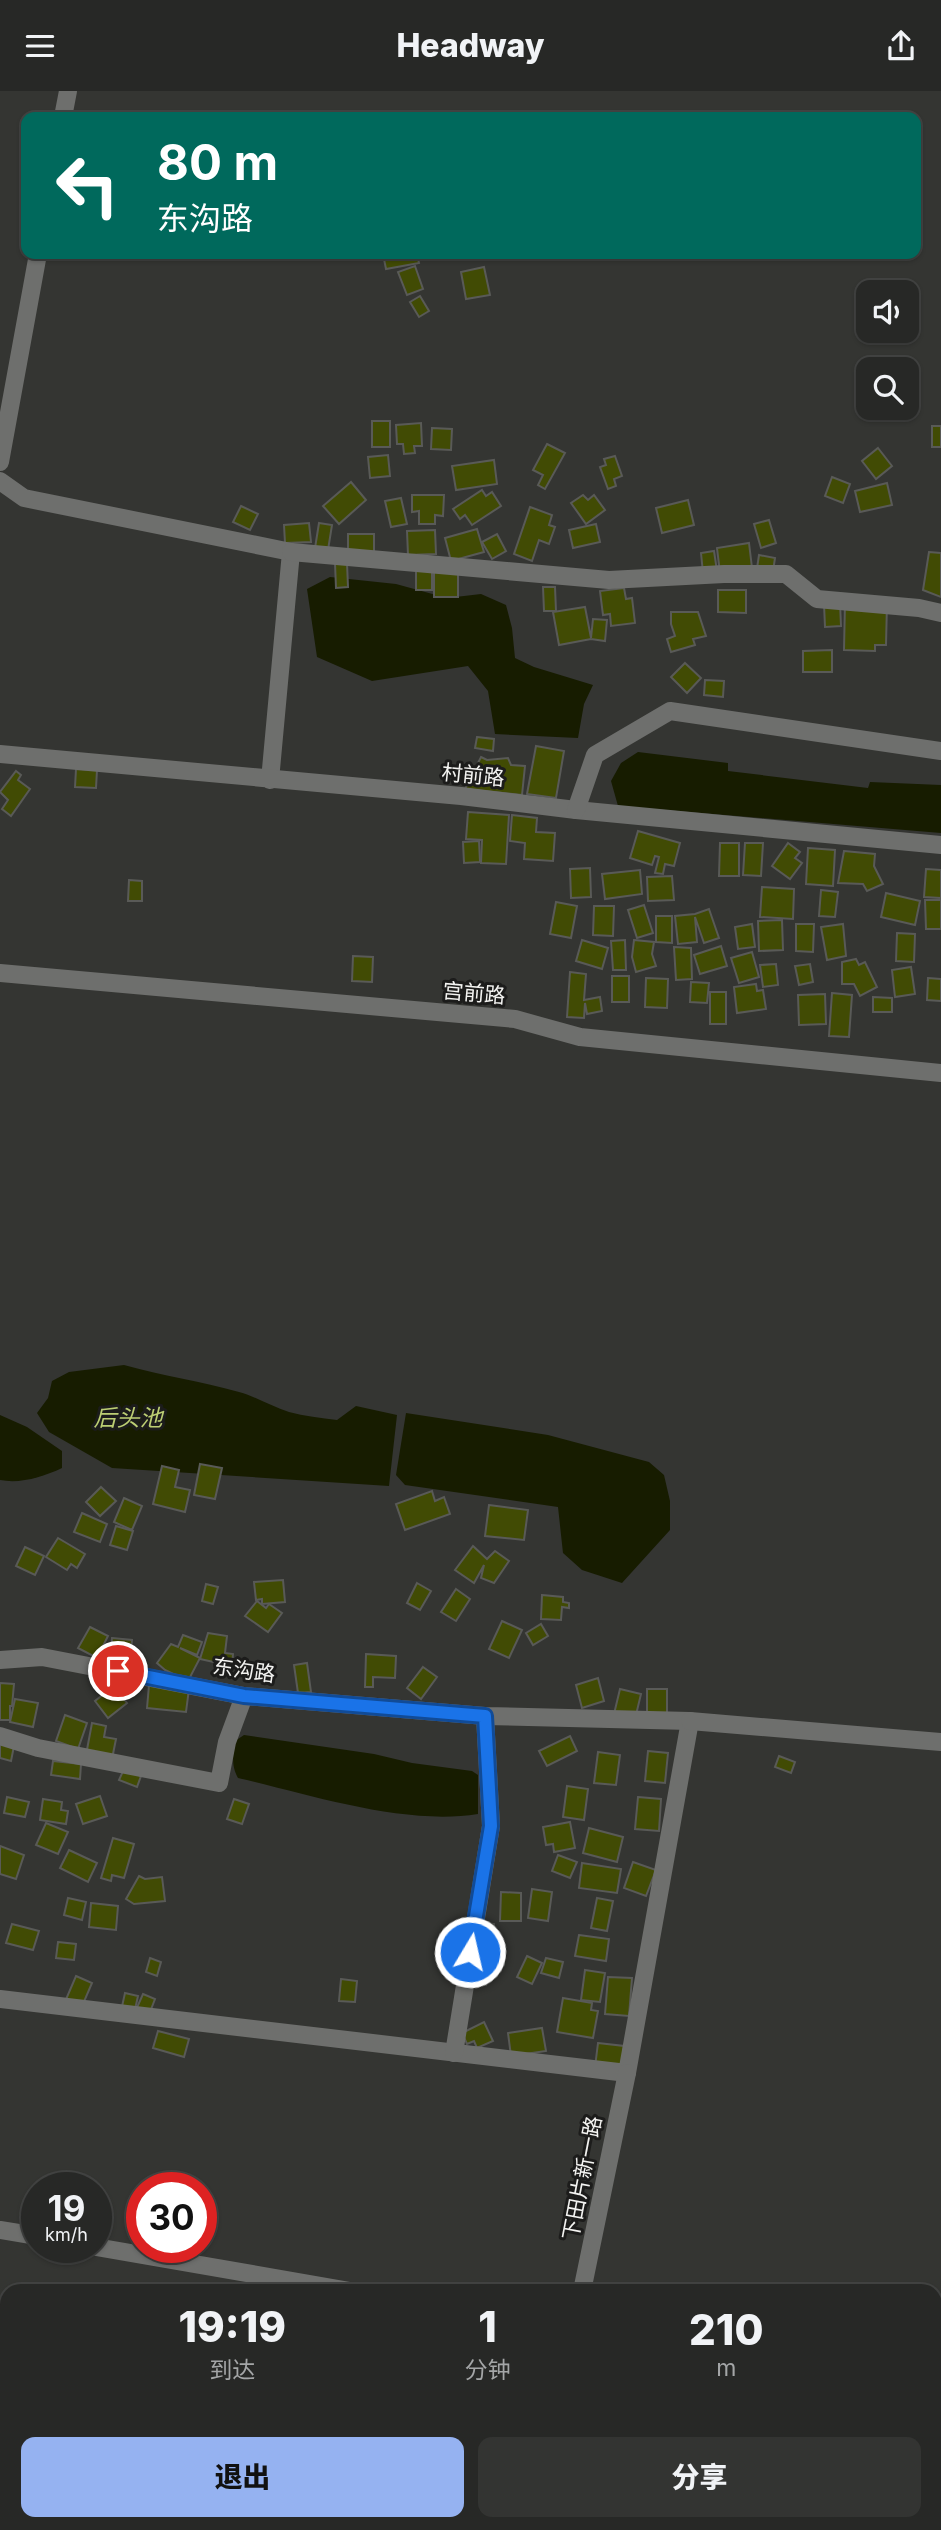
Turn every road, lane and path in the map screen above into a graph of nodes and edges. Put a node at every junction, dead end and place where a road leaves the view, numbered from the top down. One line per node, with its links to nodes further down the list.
1 (68, 91): 2 (street)
2 (64, 112)
3 (37, 259): 4 (street)
4 (0, 462)
5 (0, 481): 6 (street)
6 (290, 552): 7 (street); 10 (street)
7 (941, 613)
8 (941, 751): 11 (street)
9 (0, 754): 10 (street, 村前路)
10 (270, 780): 11 (street, 村前路)
11 (576, 810): 12 (street, 村前路)
12 (941, 845)
13 (0, 973): 14 (street, 宫前路)
14 (941, 1073)
15 (0, 1660): 16 (street, 东沟路)
16 (244, 1696): 17 (street, 东沟路); 19 (street)
17 (485, 1716): 18 (street, 东沟路); 22 (street)
18 (690, 1721): 20 (street, 东沟路); 23 (street, 下田片新一路)
19 (0, 1736)
20 (941, 1742)
21 (0, 1999): 22 (street)
22 (454, 2053): 23 (street)
23 (626, 2073): 28 (street, 下田片新一路)
24 (0, 2230): 25 (street)
25 (21, 2233)
26 (112, 2250): 27 (street)
27 (310, 2284)
28 (583, 2284)

